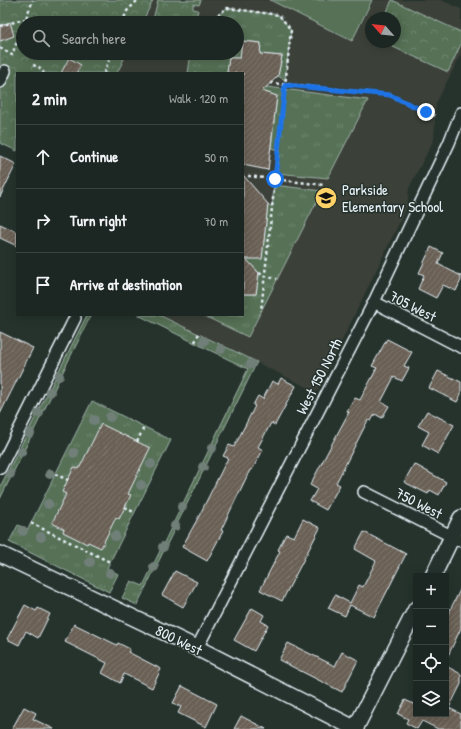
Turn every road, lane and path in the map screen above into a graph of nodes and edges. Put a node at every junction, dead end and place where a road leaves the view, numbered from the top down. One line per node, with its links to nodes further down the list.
1 (33, 0): 3 (path)
2 (138, 0): 4 (path)
3 (26, 16)
4 (126, 16)
5 (217, 16): 15 (path)
6 (16, 22): 7 (path)
7 (0, 26)
8 (16, 43): 9 (path)
9 (0, 48)
10 (109, 60): 13 (path)
11 (32, 65): 12 (path)
12 (43, 72)
13 (104, 72)
14 (270, 83): 15 (path)
15 (285, 85): 17 (path); 19 (path)
16 (461, 113): 24 (street, West 150 North)
17 (435, 116)
18 (248, 176): 19 (path)
19 (275, 179): 20 (path); 22 (path)
20 (324, 185)
21 (259, 273): 22 (path)
22 (265, 276): 23 (path); 25 (path)
23 (277, 279)
24 (374, 302): 29 (street, 705 West); 45 (street, West 150 North)
25 (261, 310)
26 (75, 318): 32 (street)
27 (200, 331): 28 (path)
28 (195, 342)
29 (461, 347)
30 (144, 427): 31 (path)
31 (137, 442)
32 (0, 468)
33 (55, 474): 34 (path)
34 (68, 480)
35 (364, 492): 40 (street, 750 West)
36 (125, 507): 37 (path)
37 (135, 513)
38 (461, 518): 40 (street)
39 (31, 523): 42 (path)
40 (457, 539): 43 (street)
41 (0, 555): 45 (street, 800 West)
42 (110, 562)
43 (435, 573)
44 (413, 615): 46 (street)
45 (197, 648): 46 (street, 800 West)
46 (356, 729)

